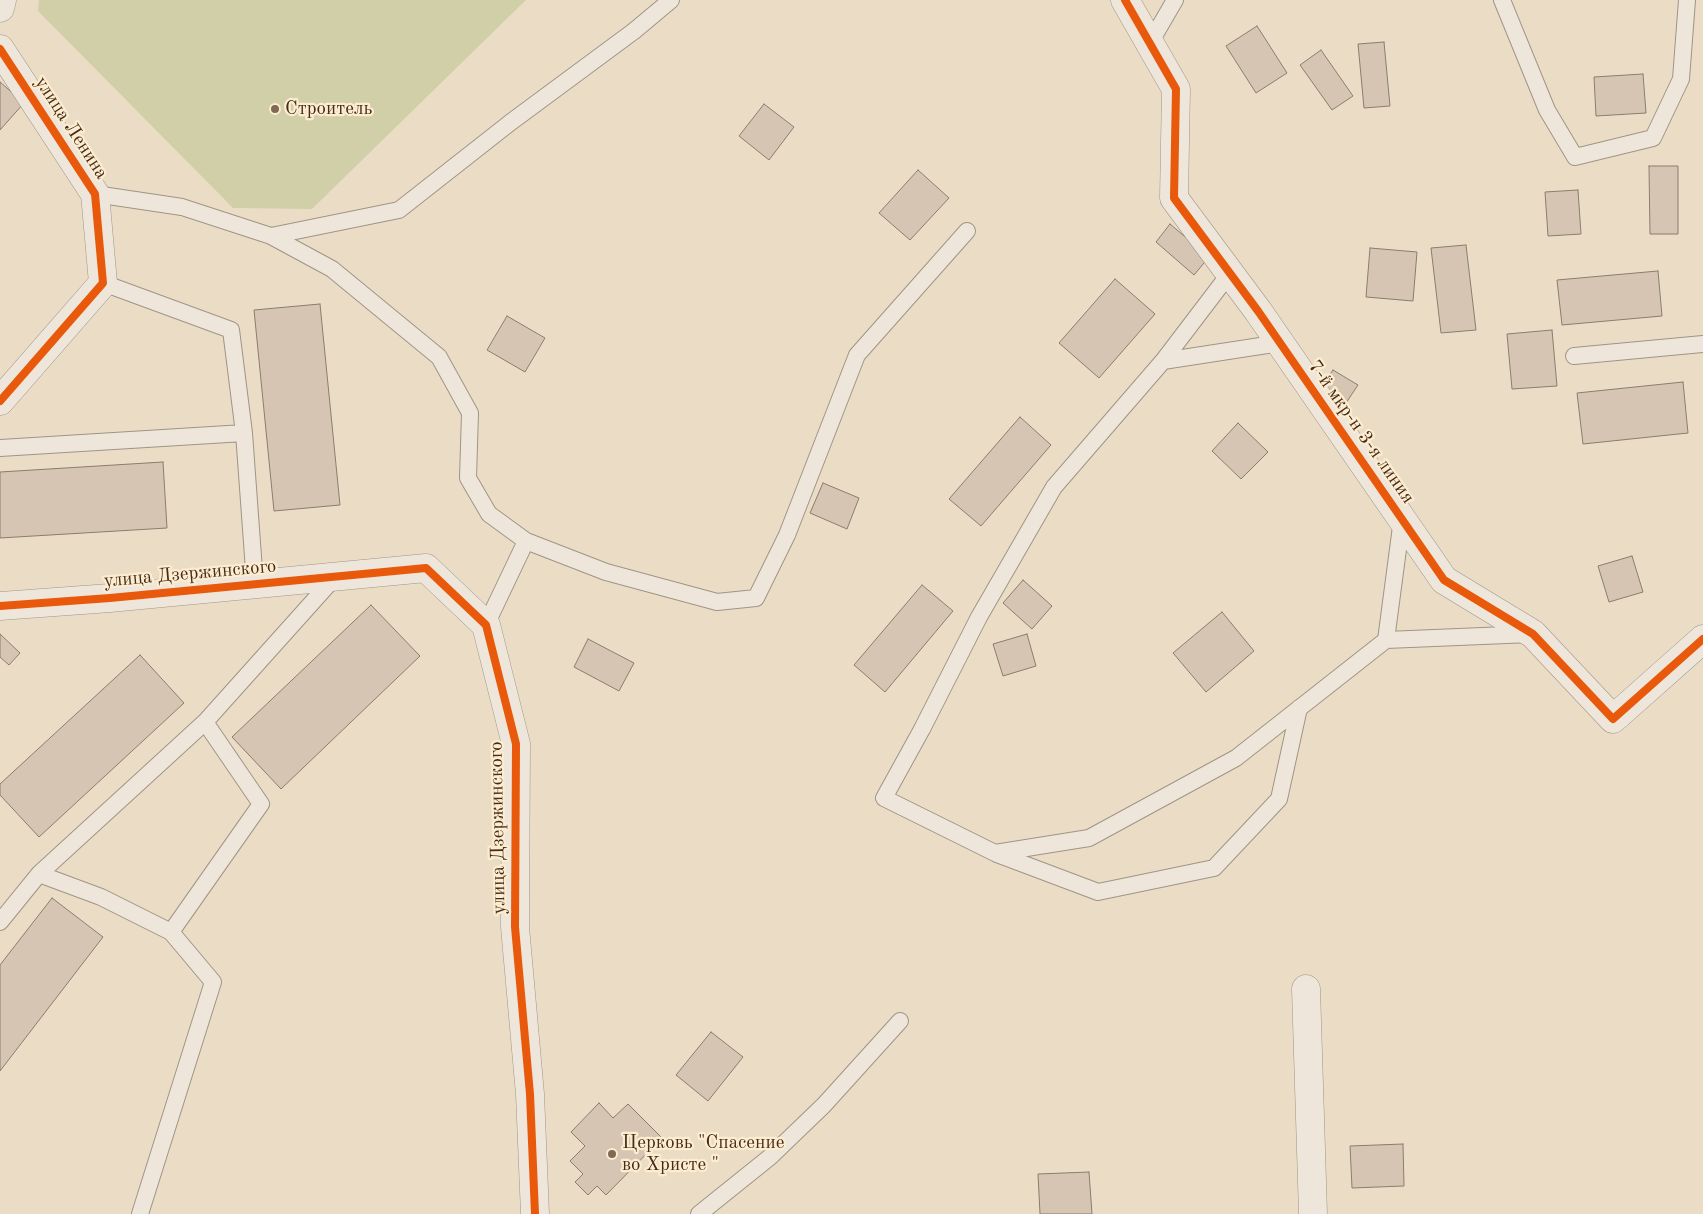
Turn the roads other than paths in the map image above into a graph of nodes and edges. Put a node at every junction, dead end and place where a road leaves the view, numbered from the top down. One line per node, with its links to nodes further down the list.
1 (2, 0): 7 (street)
2 (671, 0): 12 (lane)
3 (1126, 0): 8 (street, 7-й мкр-н 3-я линия)
4 (1175, 0): 8 (lane)
5 (1502, 0): 6 (lane)
6 (1687, 0)
7 (0, 8)
8 (1150, 43): 13 (street, 7-й мкр-н 3-я линия)
9 (0, 49): 10 (street, улица Ленина)
10 (95, 194): 12 (lane); 14 (street, улица Ленина)
11 (967, 231): 23 (lane)
12 (270, 236): 23 (lane)
13 (1230, 273): 15 (street, 7-й мкр-н 3-я линия); 18 (lane)
14 (103, 283): 19 (street); 20 (lane)
15 (1280, 343): 18 (lane); 22 (street, 7-й мкр-н 3-я линия)
16 (1703, 344): 17 (lane)
17 (1574, 356)
18 (1163, 361): 33 (lane)
19 (0, 401)
20 (244, 433): 21 (lane); 25 (lane)
21 (0, 448)
22 (1402, 519): 28 (street, 7-й мкр-н 3-я линия); 30 (lane)
23 (526, 541): 27 (lane)
24 (335, 577): 25 (street, улица Дзержинского); 27 (street, улица Дзержинского); 32 (lane)
25 (255, 584): 26 (street, улица Дзержинского)
26 (0, 606)
27 (486, 625): 40 (street, улица Дзержинского)
28 (1534, 634): 29 (street, 7-й мкр-н 3-я линия); 30 (lane)
29 (1703, 639)
30 (1386, 640): 31 (lane)
31 (1299, 708): 33 (lane); 33 (lane)
32 (204, 722): 34 (lane); 36 (lane)
33 (995, 853)
34 (39, 874): 35 (lane); 36 (lane)
35 (0, 922)
36 (171, 932): 39 (lane)
37 (1306, 989): 42 (street)
38 (900, 1021): 41 (lane)
39 (140, 1214)
40 (534, 1214)
41 (699, 1214)
42 (1313, 1214)

